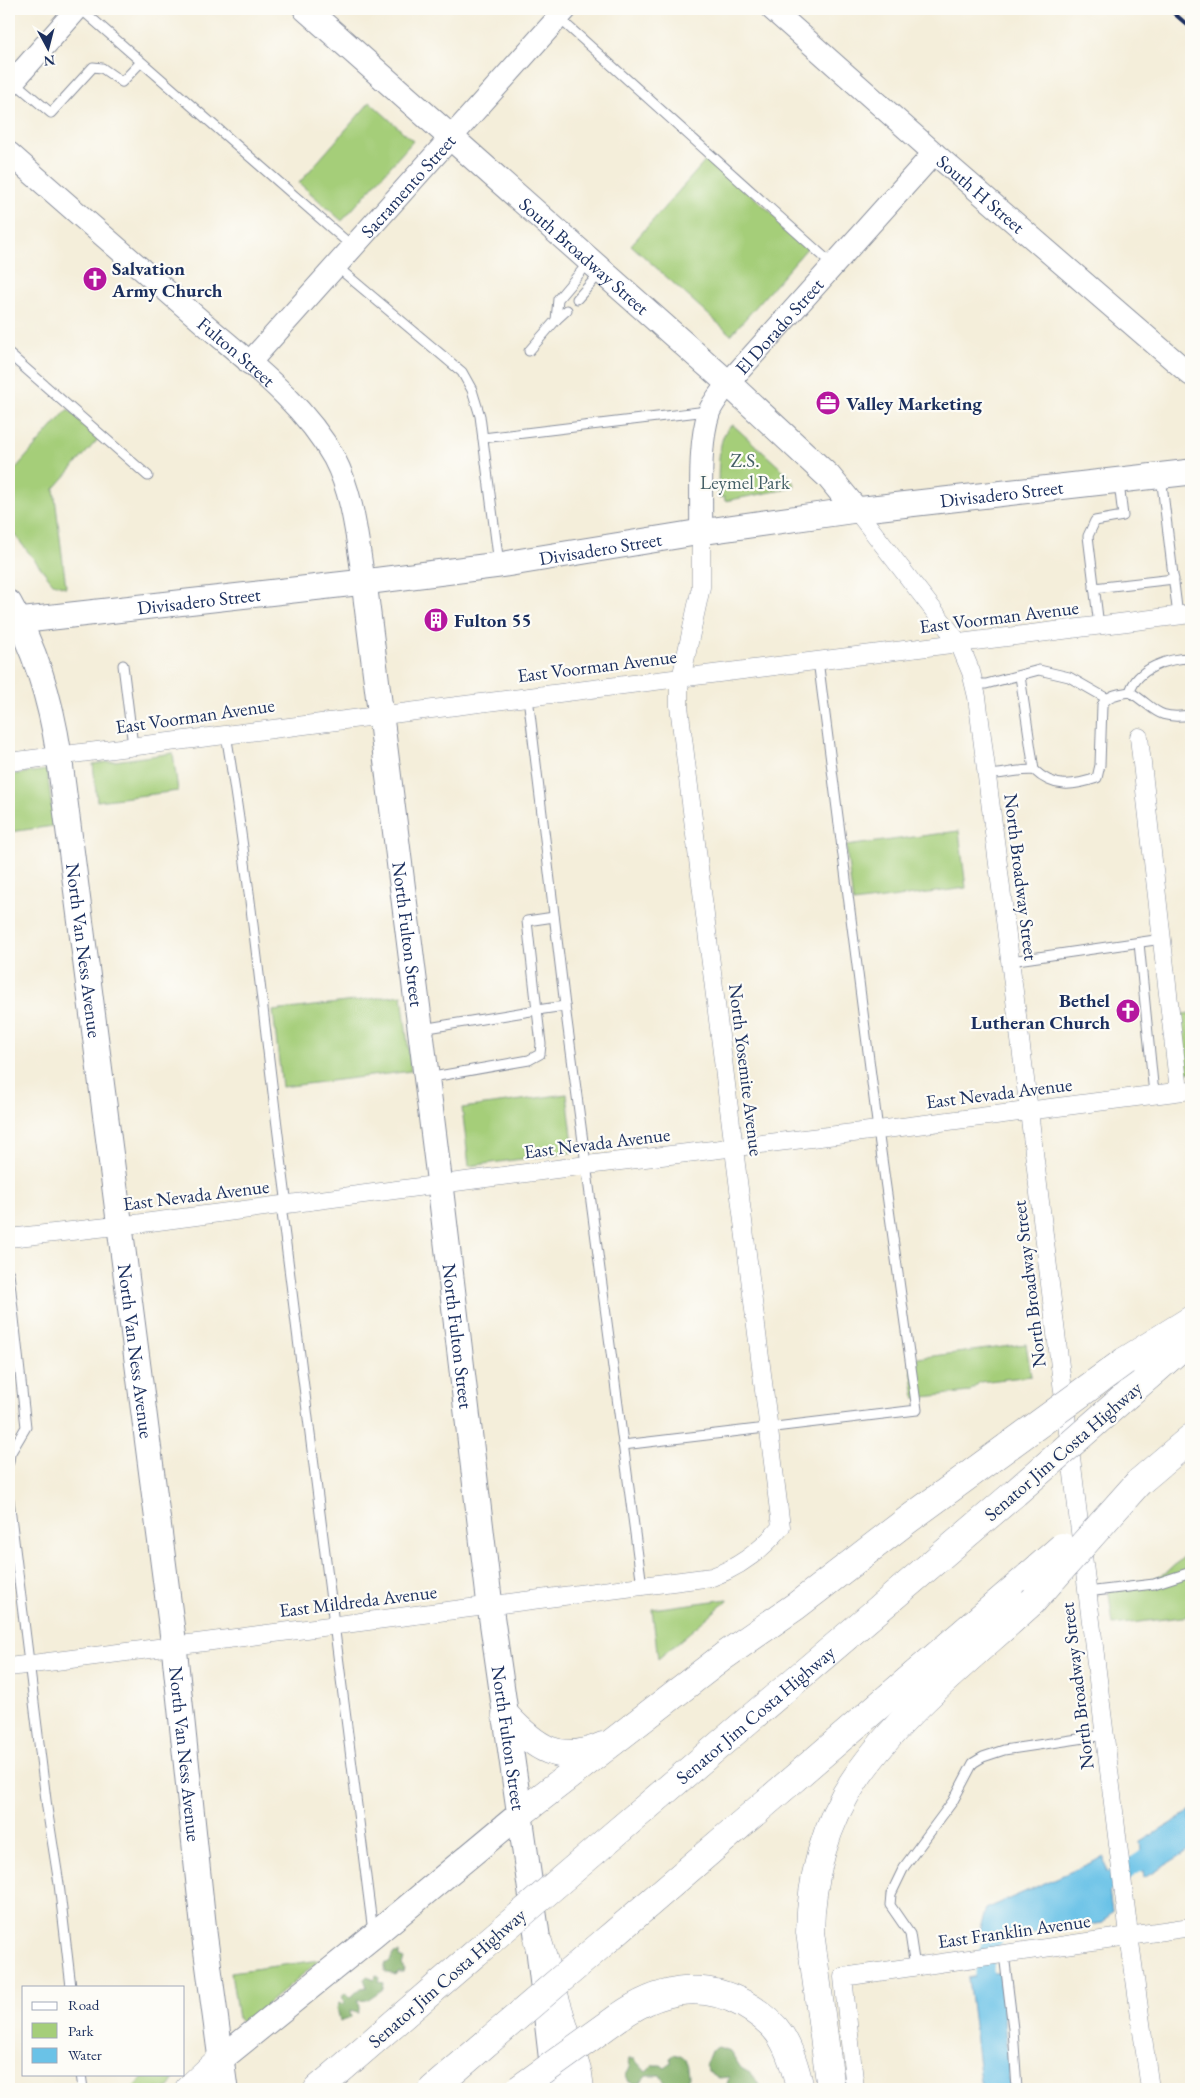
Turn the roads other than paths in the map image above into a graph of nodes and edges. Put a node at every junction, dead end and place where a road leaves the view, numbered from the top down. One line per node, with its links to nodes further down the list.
1 (77, 9): 7 (street)
2 (80, 9): 6 (lane)
3 (306, 9): 8 (main road, South Broadway Street)
4 (772, 9): 10 (street, South H Street)
5 (558, 11): 8 (street, Sacramento Street); 12 (lane)
6 (141, 62): 7 (lane); 11 (lane)
7 (11, 84)
8 (451, 137): 11 (street, Sacramento Street); 14 (main road, South Broadway Street)
9 (9, 153): 20 (street, Fulton Street)
10 (934, 153): 12 (street, El Dorado Street); 21 (street, South H Street)
11 (353, 247): 13 (street, Sacramento Street)
12 (834, 265): 22 (street, El Dorado Street)
13 (336, 266): 20 (street, Sacramento Street); 24 (lane)
14 (596, 266): 15 (lane); 17 (lane); 22 (main road, South Broadway Street)
15 (576, 299)
16 (567, 310): 17 (lane)
17 (556, 320): 18 (lane)
18 (529, 351)
19 (9, 354): 26 (lane)
20 (249, 363): 33 (street, Fulton Street)
21 (1191, 376)
22 (728, 382): 23 (street, El Dorado Street); 29 (main road, South Broadway Street)
23 (710, 411): 24 (lane); 30 (street, El Dorado Street)
24 (483, 438): 31 (lane)
25 (1191, 472): 27 (main road, Divisadero Street)
26 (148, 476)
27 (1161, 476): 28 (main road, Divisadero Street); 32 (lane)
28 (1119, 481): 29 (main road, Divisadero Street); 34 (lane)
29 (856, 510): 30 (main road, Divisadero Street); 38 (street, North Broadway Street)
30 (701, 532): 31 (main road, Divisadero Street); 43 (street, North Yosemite Avenue)
31 (499, 565): 33 (main road, Divisadero Street)
32 (1174, 579): 34 (lane); 36 (lane)
33 (364, 582): 35 (main road, Divisadero Street); 48 (main road, North Fulton Street)
34 (1094, 588): 37 (lane)
35 (12, 615): 53 (main road, North Van Ness Avenue)
36 (1185, 615): 37 (street, East Voorman Avenue)
37 (1099, 626): 38 (street, East Voorman Avenue)
38 (959, 643): 40 (street, East Voorman Avenue); 44 (street, North Broadway Street)
39 (1191, 658): 45 (lane)
40 (818, 660): 43 (street, East Voorman Avenue); 68 (lane)
41 (123, 665): 52 (lane)
42 (1020, 676): 44 (lane); 47 (lane); 55 (lane)
43 (681, 677): 46 (street, East Voorman Avenue); 69 (street, North Yosemite Avenue)
44 (974, 684): 56 (street, North Broadway Street)
45 (1130, 692): 47 (lane); 49 (lane)
46 (528, 697): 48 (street, East Voorman Avenue); 57 (lane)
47 (1106, 698): 55 (lane)
48 (381, 714): 50 (street, East Voorman Avenue); 63 (main road, North Fulton Street)
49 (1191, 715)
50 (226, 734): 52 (street, East Voorman Avenue); 72 (lane)
51 (1139, 737): 58 (street)
52 (133, 746): 53 (street, East Voorman Avenue)
53 (59, 755): 54 (street, East Voorman Avenue); 73 (main road, North Van Ness Avenue)
54 (9, 762)
55 (1034, 770): 56 (lane)
56 (987, 775): 60 (street, North Broadway Street)
57 (554, 917): 61 (lane); 62 (lane)
58 (1162, 939): 59 (lane); 65 (street)
59 (1139, 943): 60 (lane); 66 (lane)
60 (1010, 961): 67 (street, North Broadway Street)
61 (565, 1006): 62 (lane); 70 (lane)
62 (537, 1010): 63 (lane); 64 (lane)
63 (419, 1029): 64 (main road, North Fulton Street)
64 (425, 1078): 71 (main road, North Fulton Street)
65 (1185, 1090): 66 (street, East Nevada Avenue)
66 (1154, 1094): 67 (street, East Nevada Avenue)
67 (1029, 1111): 68 (street, East Nevada Avenue); 87 (street, North Broadway Street)
68 (878, 1130): 69 (street, East Nevada Avenue); 78 (lane)
69 (735, 1148): 70 (street, East Nevada Avenue); 78 (street, North Yosemite Avenue)
70 (588, 1165): 71 (street, East Nevada Avenue); 80 (lane)
71 (440, 1185): 72 (street, East Nevada Avenue); 88 (main road, North Fulton Street)
72 (284, 1205): 73 (street, East Nevada Avenue); 89 (lane)
73 (121, 1226): 74 (street, East Nevada Avenue); 90 (main road, North Van Ness Avenue)
74 (9, 1238)
75 (9, 1274): 81 (lane)
76 (1191, 1320): 95 (highway, bridge)
77 (1191, 1339): 109 (highway, Senator Jim Costa Highway, bridge)
78 (770, 1428): 80 (lane); 84 (street, North Yosemite Avenue)
79 (1191, 1438): 86 (highway, bridge)
80 (624, 1445): 85 (lane)
81 (9, 1462)
82 (9, 1500): 91 (lane)
83 (1191, 1572): 87 (lane)
84 (712, 1576): 85 (street, East Mildreda Avenue)
85 (642, 1586): 88 (street, East Mildreda Avenue)
86 (1031, 1589): 110 (highway, bridge); 115 (highway)
87 (1087, 1592): 94 (street, North Broadway Street)
88 (490, 1606): 89 (street, East Mildreda Avenue); 93 (main road, North Fulton Street)
89 (334, 1625): 90 (street, East Mildreda Avenue); 99 (lane)
90 (174, 1646): 91 (street, East Mildreda Avenue); 104 (main road, North Van Ness Avenue)
91 (29, 1664): 92 (street, East Mildreda Avenue); 103 (lane)
92 (9, 1666)
93 (506, 1716): 95 (highway); 96 (main road, North Fulton Street)
94 (1104, 1735): 98 (street, North Broadway Street); 102 (lane)
95 (615, 1740): 96 (highway)
96 (521, 1814): 99 (main road); 100 (main road, North Fulton Street)
97 (1191, 1928): 98 (street, East Franklin Avenue)
98 (1129, 1935): 101 (street, East Franklin Avenue); 118 (street, North Broadway Street)
99 (373, 1936): 104 (main road)
100 (538, 1942): 112 (main road, North Fulton Street); 113 (highway)
101 (1001, 1954): 102 (street, East Franklin Avenue); 117 (lane)
102 (915, 1967): 116 (street, East Franklin Avenue)
103 (71, 1986)
104 (221, 2059): 107 (highway); 108 (main road, North Van Ness Avenue)
105 (81, 2076): 106 (lane)
106 (83, 2089)
107 (189, 2089)
108 (225, 2089)
109 (318, 2089)
110 (432, 2089)
111 (519, 2089): 114 (highway, bridge)
112 (555, 2089)
113 (580, 2089)
114 (800, 2089)
115 (831, 2089)
116 (855, 2089)
117 (1017, 2089)
118 (1150, 2089)

